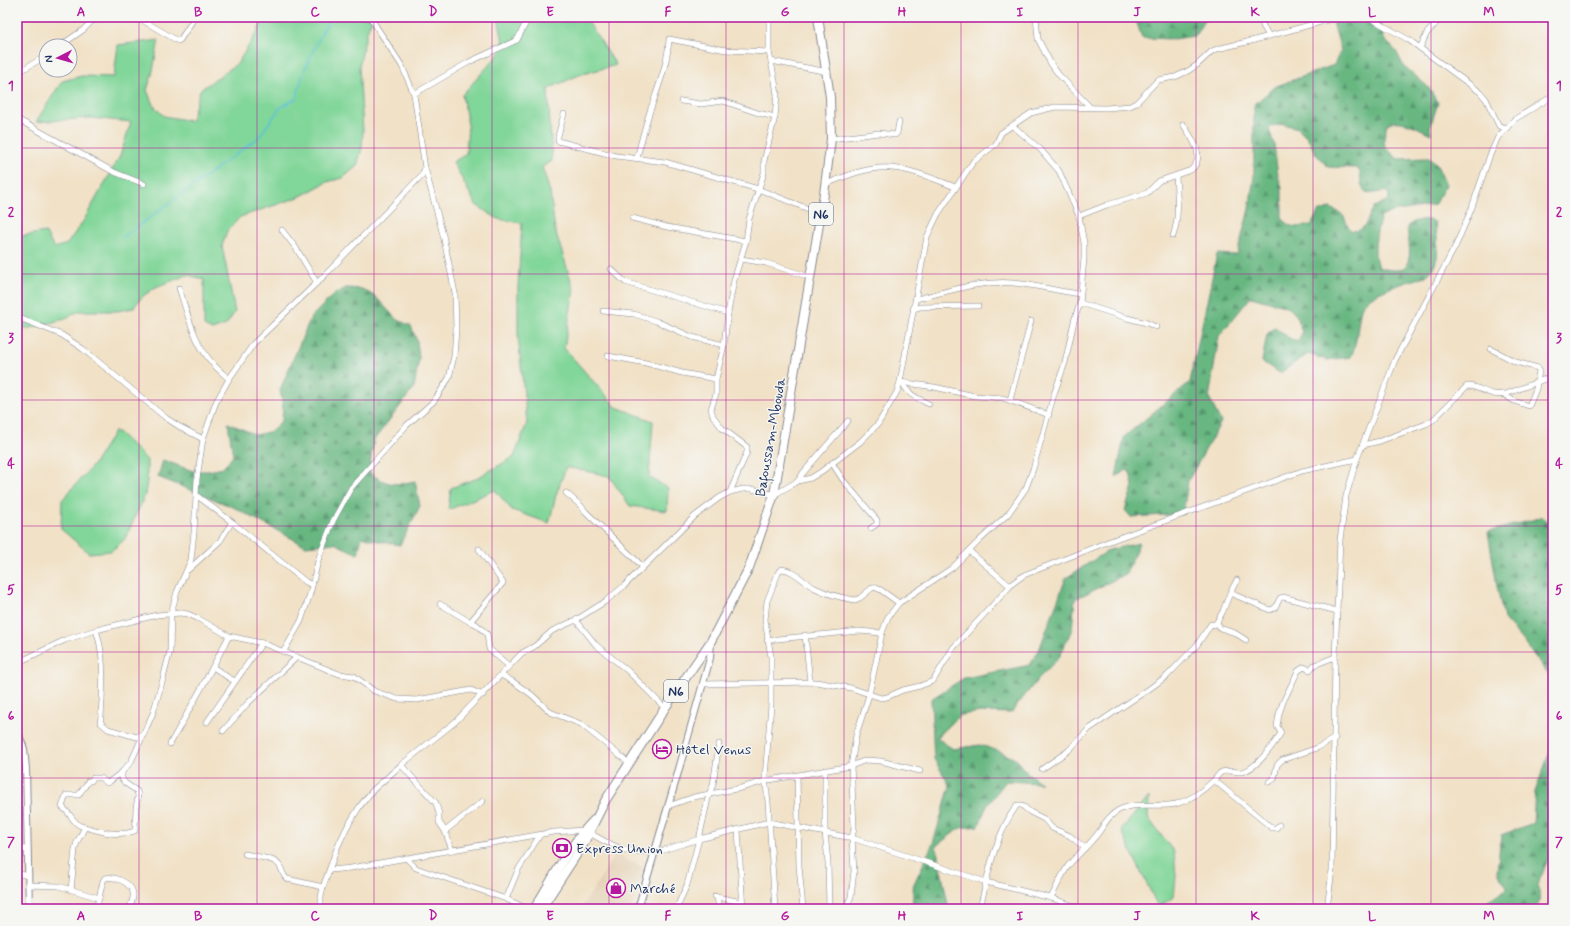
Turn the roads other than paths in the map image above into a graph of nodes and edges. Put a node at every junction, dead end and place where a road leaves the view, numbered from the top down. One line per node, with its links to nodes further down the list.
1 (96, 17): 16 (street)
2 (137, 17): 3 (street)
3 (195, 17)
4 (370, 17): 23 (street)
5 (529, 17): 23 (street)
6 (769, 17): 18 (street)
7 (818, 17): 21 (highway, Bafoussam-Mbouda / N6)
8 (1036, 17): 26 (street)
9 (1260, 17): 15 (street)
10 (1338, 17): 15 (street)
11 (1368, 17): 17 (street)
12 (1441, 17): 17 (street)
13 (1537, 17): 14 (street)
14 (1551, 17)
15 (1269, 36): 26 (street)
16 (71, 38)
17 (1420, 48): 33 (street)
18 (769, 52): 20 (street); 35 (street)
19 (38, 61): 22 (street)
20 (771, 61): 21 (street); 28 (street)
21 (828, 72): 34 (highway, Bafoussam-Mbouda / N6)
22 (17, 73)
23 (414, 94): 36 (street)
24 (1553, 96): 33 (street)
25 (681, 101): 28 (street)
26 (1090, 107): 32 (street)
27 (564, 114): 35 (street)
28 (775, 117): 41 (street)
29 (17, 119): 38 (street)
30 (899, 122): 34 (street)
31 (1182, 124): 37 (street)
32 (1013, 126): 40 (street); 43 (street)
33 (1507, 128): 77 (street)
34 (831, 138): 39 (highway, Bafoussam-Mbouda / N6)
35 (636, 158): 41 (street)
36 (425, 168): 51 (street); 93 (street)
37 (1176, 176): 43 (street); 46 (street)
38 (144, 184)
39 (826, 184): 40 (street); 42 (highway, Bafoussam-Mbouda / N6)
40 (955, 187): 54 (street)
41 (758, 189): 42 (street); 47 (street)
42 (820, 214): 50 (highway, Bafoussam-Mbouda / N6)
43 (1079, 216): 53 (street)
44 (632, 218): 47 (street)
45 (282, 230): 51 (street)
46 (1173, 236)
47 (746, 241): 48 (street)
48 (741, 260): 50 (street); 59 (street)
49 (612, 269): 59 (street)
50 (810, 277): 84 (highway, Bafoussam-Mbouda / N6)
51 (316, 283): 67 (street)
52 (179, 288): 67 (street)
53 (1080, 294): 54 (street); 55 (street)
54 (916, 299): 57 (street)
55 (1080, 303): 62 (street); 74 (street)
56 (978, 306): 57 (street)
57 (914, 310): 69 (street)
58 (603, 311): 63 (street)
59 (728, 313): 63 (street)
60 (17, 317): 76 (street)
61 (1031, 321): 72 (street)
62 (1156, 327)
63 (724, 345): 68 (street)
64 (1491, 349): 70 (street)
65 (608, 356): 68 (street)
66 (1553, 376): 70 (street)
67 (229, 379): 76 (street)
68 (716, 379): 81 (street)
69 (901, 382): 72 (street); 73 (street); 79 (street)
70 (1537, 382): 71 (street); 71 (street)
71 (1503, 394): 77 (street)
72 (1010, 400): 74 (street)
73 (930, 404)
74 (1049, 415): 88 (street)
75 (848, 421): 80 (street)
76 (203, 439): 83 (street)
77 (1363, 445): 78 (street)
78 (1357, 459): 94 (street); 99 (street)
79 (832, 462): 80 (street); 86 (street)
80 (798, 481): 84 (street)
81 (730, 492): 84 (street); 89 (street)
82 (566, 493): 89 (street)
83 (196, 495): 85 (street); 90 (street)
84 (774, 495): 110 (highway, Bafoussam-Mbouda / N6)
85 (232, 522): 90 (street); 92 (street)
86 (871, 528)
87 (479, 549): 102 (street)
88 (969, 551): 94 (street); 97 (street)
89 (643, 567): 101 (street)
90 (188, 570): 100 (street)
91 (1236, 580): 95 (street)
92 (306, 582): 93 (street); 96 (street)
93 (312, 585): 96 (street)
94 (1010, 586): 124 (street)
95 (1230, 593): 99 (street); 103 (street)
96 (310, 594): 112 (street)
97 (899, 603): 105 (street); 108 (street)
98 (440, 604): 102 (street)
99 (1337, 611): 114 (street)
100 (171, 613): 104 (street); 107 (street); 129 (street)
101 (576, 620): 116 (street); 125 (street)
102 (470, 622): 116 (street)
103 (1217, 622): 109 (street); 137 (street)
104 (96, 630): 115 (street); 129 (street)
105 (882, 633): 106 (street); 124 (street)
106 (805, 635): 108 (street); 121 (street)
107 (229, 636): 111 (street); 117 (street)
108 (767, 640): 120 (street)
109 (1246, 640)
110 (711, 641): 122 (street); 125 (highway, Bafoussam-Mbouda / N6)
111 (262, 643): 112 (street); 119 (street)
112 (284, 651): 113 (street)
113 (297, 657): 123 (street); 128 (street)
114 (1335, 657): 130 (street); 141 (street)
115 (17, 663)
116 (509, 666): 118 (street)
117 (213, 667): 119 (street); 131 (street)
118 (501, 675): 123 (street); 133 (street)
119 (236, 681): 126 (street)
120 (771, 682): 121 (street); 122 (street); 142 (street)
121 (810, 682): 124 (street)
122 (702, 684): 146 (street)
123 (483, 695): 134 (street)
124 (869, 695): 135 (street)
125 (665, 708): 133 (highway, Bafoussam-Mbouda / N6)
126 (207, 722)
127 (17, 730): 160 (street)
128 (223, 731)
129 (144, 733): 139 (street)
130 (1335, 738): 143 (street); 193 (street)
131 (170, 744)
132 (719, 744): 144 (street)
133 (629, 763): 153 (highway, Bafoussam-Mbouda / N6)
134 (401, 765): 152 (street); 165 (street)
135 (851, 766): 136 (street); 138 (street); 156 (street)
136 (825, 770): 140 (street); 154 (street)
137 (1042, 770)
138 (920, 771)
139 (122, 772): 149 (street); 149 (street)
140 (797, 776): 142 (street); 150 (street)
141 (1214, 780): 148 (street); 159 (street)
142 (765, 781): 144 (street); 147 (street)
143 (1269, 782)
144 (709, 794): 146 (street); 157 (street)
145 (483, 801): 152 (street)
146 (668, 806): 162 (street)
147 (769, 822): 150 (street); 151 (street); 187 (street)
148 (1278, 825)
149 (85, 827): 171 (street)
150 (798, 827): 154 (street); 188 (street)
151 (738, 830): 157 (street); 175 (street)
152 (445, 831): 161 (street)
153 (587, 831): 155 (street); 162 (street); 181 (highway, Bafoussam-Mbouda / N6); 182 (highway, Bafoussam-Mbouda / N6)
154 (825, 832): 156 (street); 189 (street)
155 (540, 835): 161 (street); 174 (street)
156 (852, 838): 168 (street); 190 (street)
157 (700, 839): 162 (street); 184 (street)
158 (17, 847): 160 (street)
159 (1085, 848): 168 (street); 173 (street)
160 (27, 850): 167 (street)
161 (452, 850): 164 (street)
162 (654, 853): 183 (street)
163 (245, 854): 170 (street)
164 (406, 858): 165 (street); 174 (street)
165 (330, 870): 170 (street)
166 (17, 873): 167 (street)
167 (28, 876): 169 (street)
168 (986, 882): 173 (street); 191 (street)
169 (28, 885): 171 (street); 176 (street)
170 (323, 887): 179 (street)
171 (71, 890): 172 (street)
172 (99, 898): 177 (street); 178 (street)
173 (1051, 898): 192 (street)
174 (506, 899): 180 (street)
175 (742, 902): 185 (street); 186 (street)
176 (29, 909)
177 (96, 909)
178 (129, 909)
179 (321, 909)
180 (528, 909)
181 (534, 909)
182 (541, 909)
183 (638, 909)
184 (676, 909)
185 (719, 909)
186 (743, 909)
187 (774, 909)
188 (803, 909)
189 (829, 909)
190 (845, 909)
191 (980, 909)
192 (1083, 909)
193 (1327, 909)

